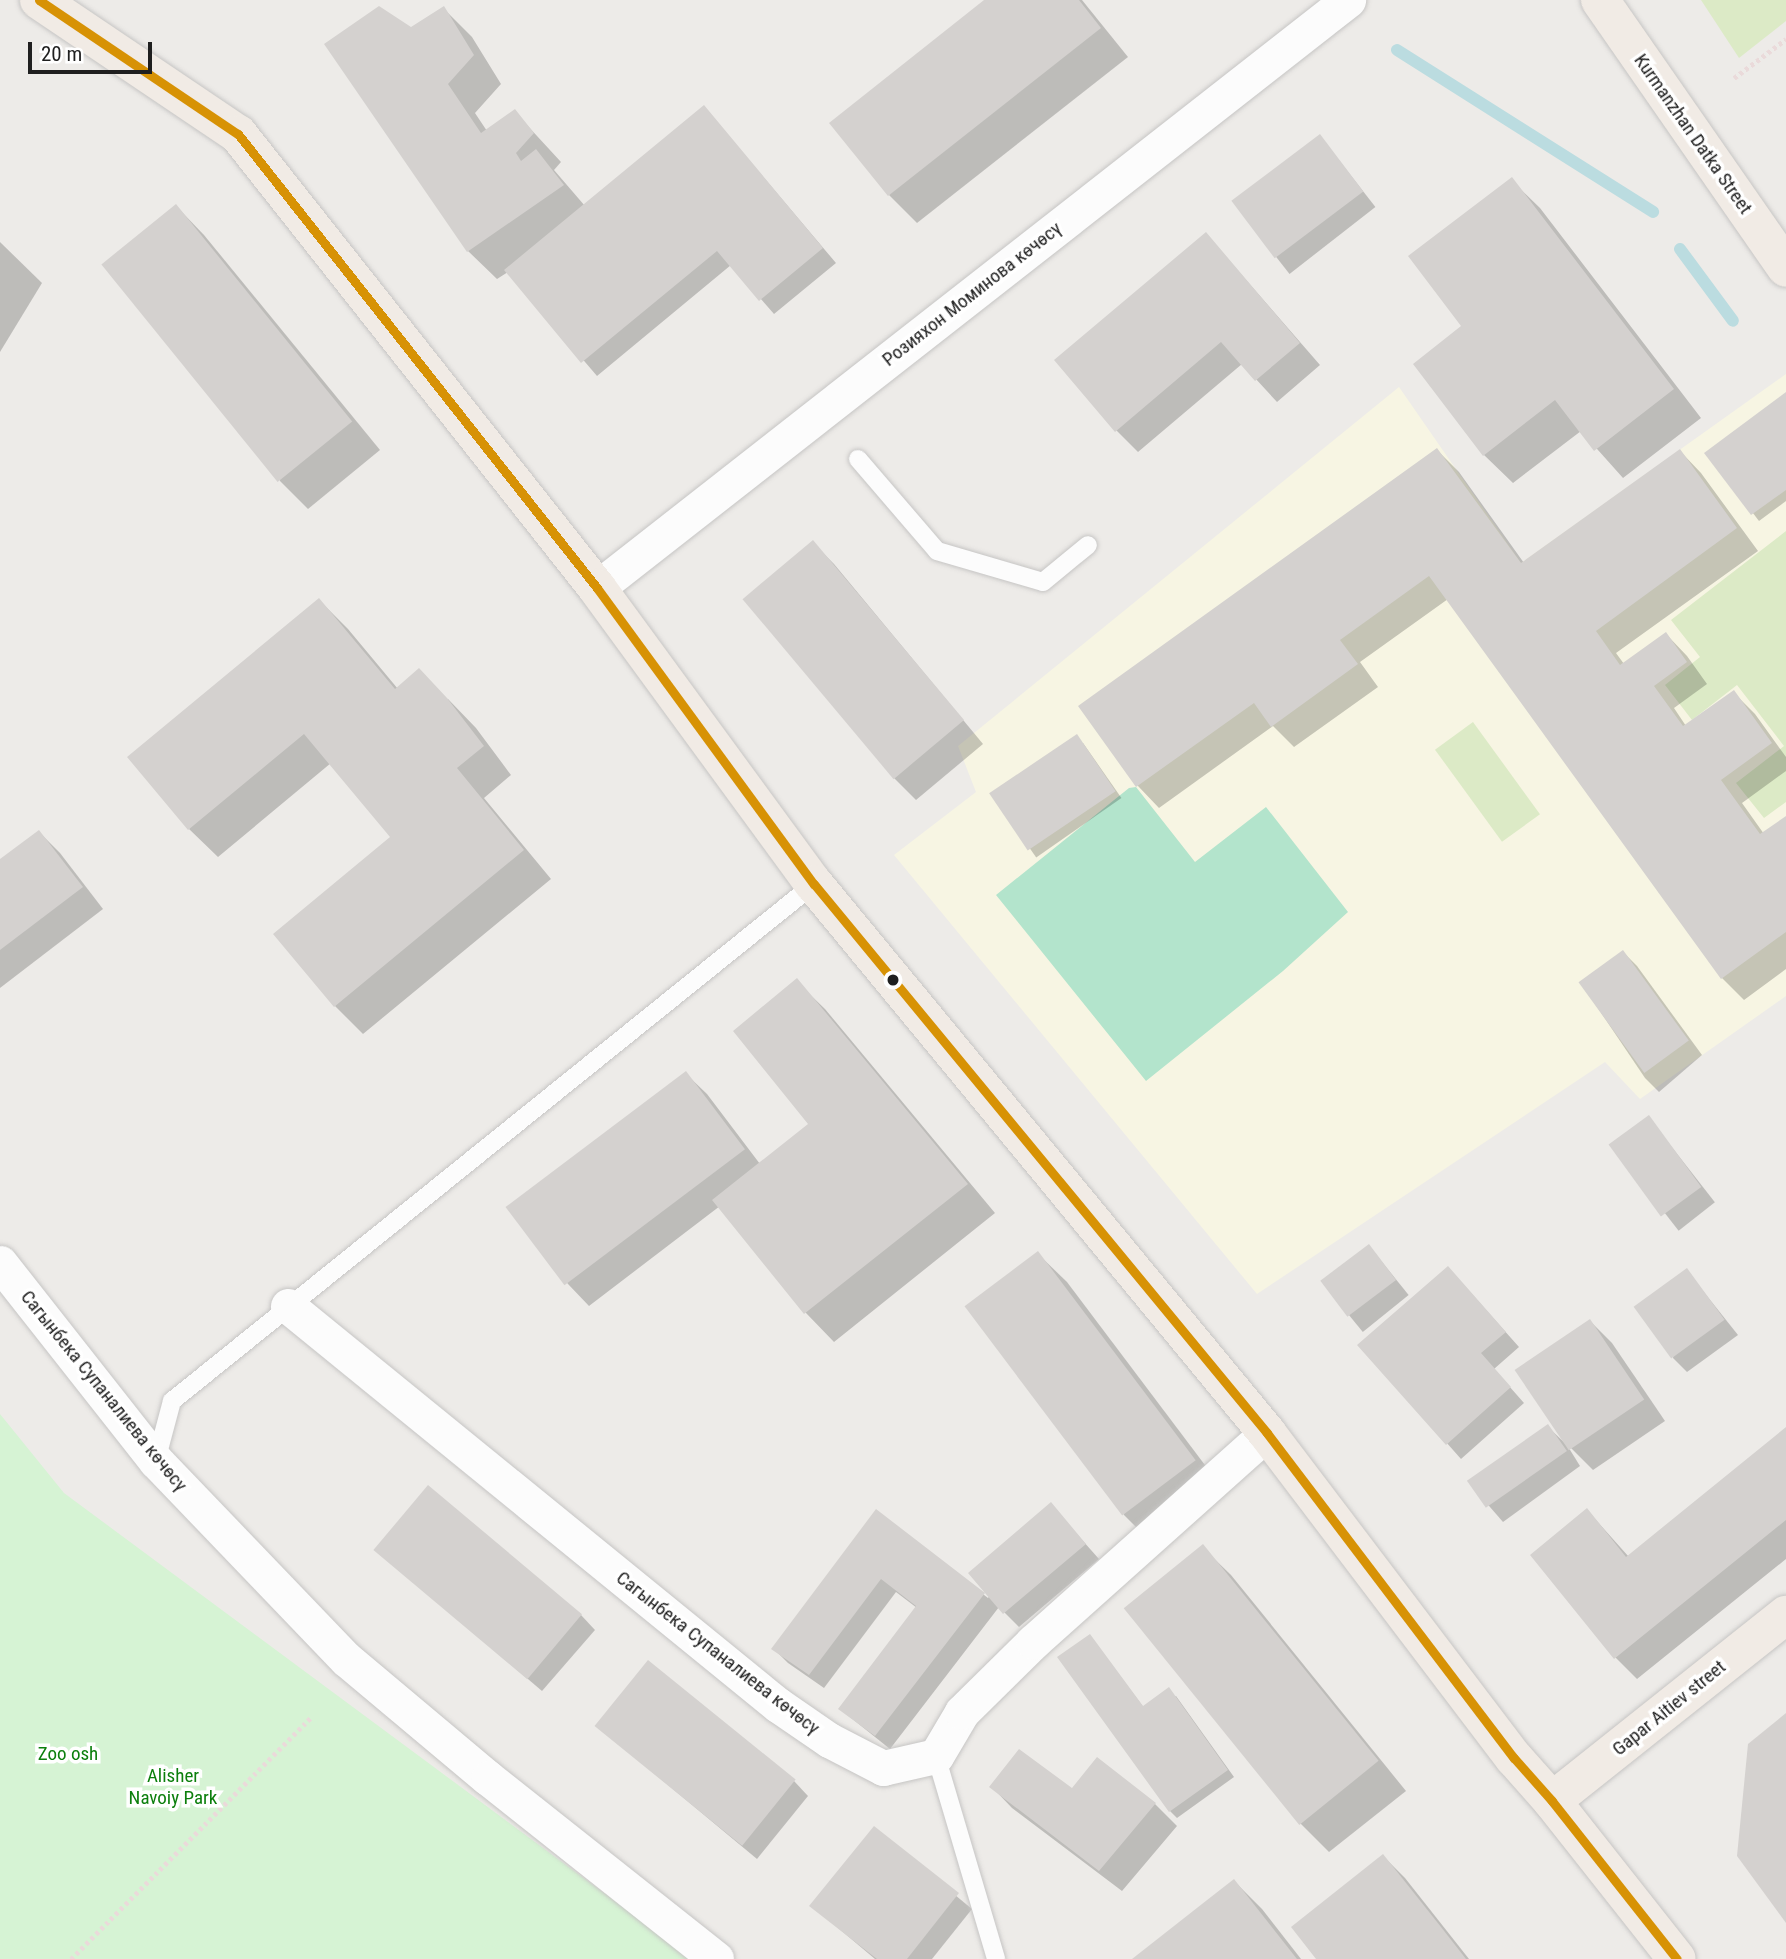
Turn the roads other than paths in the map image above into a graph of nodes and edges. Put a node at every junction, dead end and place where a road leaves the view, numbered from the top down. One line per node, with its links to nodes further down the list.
1 (39, 0): 7 (main road)
2 (1348, 0): 7 (street, Розияхон Моминова көчөсү)
3 (1600, 0): 4 (main road, Kurmanzhan Datka Street)
4 (1786, 268)
5 (858, 459): 6 (lane)
6 (1088, 545)
7 (597, 588): 8 (main road)
8 (814, 884): 10 (lane); 11 (main road)
9 (0, 1263): 12 (street, Сагынбека Супаналиева көчөсү)
10 (288, 1307): 12 (lane); 14 (street, Сагынбека Супаналиева көчөсү)
11 (1267, 1433): 14 (street); 15 (main road)
12 (156, 1461): 16 (street, Сагынбека Супаналиева көчөсү)
13 (1786, 1615): 15 (main road, Gapar Aitiev street)
14 (936, 1756): 17 (lane)
15 (1552, 1801): 18 (main road)
16 (716, 1959)
17 (996, 1959)
18 (1676, 1959)

